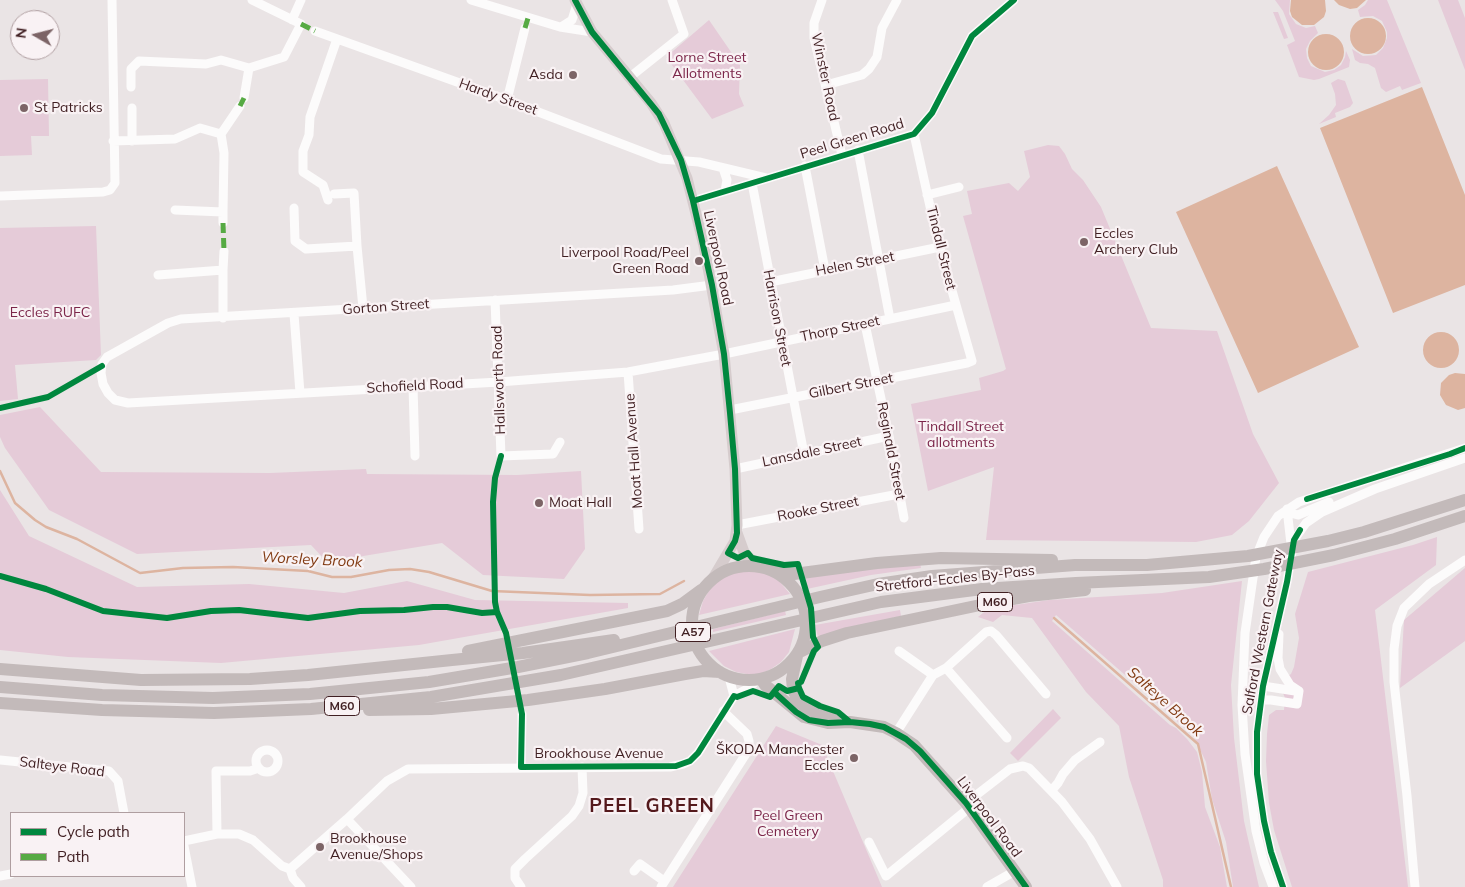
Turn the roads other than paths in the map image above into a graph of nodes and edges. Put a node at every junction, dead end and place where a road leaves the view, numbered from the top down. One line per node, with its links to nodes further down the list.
1 (112, 0): 25 (street)
2 (252, 0): 10 (street)
3 (301, 0): 10 (street)
4 (471, 0): 11 (street)
5 (672, 0): 17 (street)
6 (822, 0): 18 (street, Winster Road)
7 (897, 0): 18 (street)
8 (1014, 0): 23 (street, Peel Green Road)
9 (576, 2): 11 (street); 14 (main road, Liverpool Road / A57)
10 (292, 20): 16 (street)
11 (561, 27): 14 (street)
12 (525, 28): 20 (street)
13 (316, 31): 15 (street, Hardy Street)
14 (592, 32): 17 (main road, Liverpool Road / A57)
15 (336, 39): 20 (street, Hardy Street); 42 (street)
16 (249, 68): 19 (street); 22 (street)
17 (630, 77): 28 (main road, Liverpool Road / A57)
18 (826, 85): 27 (street, Winster Road)
19 (131, 87)
20 (507, 100): 28 (street, Hardy Street)
21 (132, 108): 24 (street)
22 (221, 134): 24 (street); 40 (street)
23 (914, 134): 26 (street, Peel Green Road); 35 (street, Tindall Street)
24 (132, 141): 25 (street)
25 (113, 142): 36 (street)
26 (858, 150): 27 (street, Peel Green Road); 45 (street)
27 (842, 155): 29 (street, Peel Green Road)
28 (681, 160): 30 (street); 37 (main road, Liverpool Road / A57)
29 (805, 166): 31 (street, Peel Green Road); 47 (street)
30 (723, 168): 31 (street); 34 (street)
31 (766, 178): 32 (street, Peel Green Road)
32 (752, 183): 34 (street, Peel Green Road); 49 (street, Harrison Street)
33 (959, 187): 35 (street)
34 (725, 191): 37 (street, Peel Green Road)
35 (927, 195): 43 (street, Tindall Street)
36 (0, 196)
37 (693, 201): 50 (main road, Liverpool Road / A57)
38 (294, 208): 42 (street)
39 (175, 210): 40 (street)
40 (223, 212): 41 (street)
41 (223, 223)
42 (357, 246): 53 (street)
43 (940, 247): 45 (street, Helen Street); 52 (street, Tindall Street)
44 (224, 251): 46 (street)
45 (879, 259): 47 (street, Helen Street); 56 (street)
46 (223, 270): 48 (street); 55 (street)
47 (825, 270): 49 (street, Helen Street)
48 (158, 275)
49 (770, 282): 58 (street, Harrison Street)
50 (712, 284): 51 (street, Gorton Street); 59 (main road, Liverpool Road / A57)
51 (495, 300): 53 (street, Gorton Street); 63 (street, Hallsworth Road)
52 (956, 305): 56 (street, Thorp Street); 60 (street, Tindall Street)
53 (363, 308): 54 (street, Gorton Street)
54 (294, 314): 55 (street, Gorton Street); 66 (street)
55 (223, 318): 65 (street, Gorton Street)
56 (890, 318): 57 (street, Thorp Street)
57 (866, 324): 58 (street, Thorp Street); 62 (street, Reginald Street)
58 (781, 341): 59 (street, Thorp Street); 67 (street, Harrison Street)
59 (724, 354): 61 (street, Schofield Road); 68 (main road, Liverpool Road / A57)
60 (972, 361): 62 (street, Gilbert Street)
61 (628, 372): 63 (street, Schofield Road); 82 (street, Moat Hall Avenue)
62 (878, 381): 67 (street, Gilbert Street); 69 (street, Reginald Street)
63 (500, 382): 64 (street, Schofield Road); 70 (street, Hallsworth Road)
64 (414, 386): 66 (street, Schofield Road); 73 (street)
65 (108, 393): 66 (street, Schofield Road)
66 (300, 393)
67 (794, 398): 68 (street, Gilbert Street); 72 (street, Harrison Street)
68 (730, 410): 75 (main road, Liverpool Road / A57)
69 (889, 436): 72 (street, Lansdale Street); 76 (street, Reginald Street)
70 (560, 442)
71 (1465, 448): 79 (street, Salford Western Gateway)
72 (804, 454): 75 (street, Lansdale Street)
73 (415, 456)
74 (1465, 458): 77 (street, Salford Western Gateway)
75 (735, 468): 83 (main road, Liverpool Road / A57)
76 (900, 494): 81 (street, Reginald Street); 83 (street, Rooke Street)
77 (1356, 497): 79 (street); 84 (street, Salford Western Gateway)
78 (1465, 500): 86 (highway, Stretford-Eccles By-Pass / M60)
79 (1287, 509): 84 (street); 137 (street, Salford Western Gateway)
80 (1465, 516): 88 (highway, Stretford-Eccles By-Pass / M60)
81 (904, 518)
82 (639, 529)
83 (737, 529): 87 (main road, Liverpool Road / A57); 89 (main road, Liverpool Road / A57)
84 (1292, 552): 90 (street, Salford Western Gateway)
85 (1465, 560): 139 (street)
86 (1146, 565): 87 (highway, M60); 91 (highway, Stretford-Eccles By-Pass / M60)
87 (767, 569): 89 (highway); 93 (highway, A57)
88 (1170, 580): 93 (highway, M60); 107 (highway, Stretford-Eccles By-Pass / M60)
89 (709, 583): 94 (highway); 97 (highway, A57)
90 (1279, 614): 100 (street, Salford Western Gateway); 102 (street)
91 (676, 632): 94 (highway); 101 (highway, M60)
92 (898, 651): 98 (street)
93 (798, 653): 99 (highway, A57); 110 (highway, Liverpool Road / A57)
94 (407, 664): 96 (highway)
95 (946, 668): 98 (street); 103 (street); 112 (street)
96 (0, 669)
97 (725, 674): 99 (highway, A57); 104 (street); 107 (highway)
98 (934, 675): 111 (street)
99 (759, 680): 104 (street, Brookhouse Avenue); 110 (highway, Liverpool Road / A57)
100 (1263, 686): 102 (street); 105 (street, Salford Western Gateway)
101 (0, 687)
102 (1299, 691): 105 (street)
103 (1046, 694)
104 (734, 696): 108 (street, Brookhouse Avenue)
105 (1261, 700): 138 (street, Salford Western Gateway)
106 (0, 703): 107 (highway, M60)
107 (327, 708)
108 (723, 711): 116 (street, Brookhouse Avenue); 129 (street)
109 (522, 714): 115 (street)
110 (850, 722): 111 (highway, Liverpool Road / A57)
111 (896, 733): 119 (highway, Liverpool Road / A57)
112 (1007, 738)
113 (1100, 742): 118 (street)
114 (0, 760): 120 (street, Salteye Road)
115 (521, 767): 116 (street, Brookhouse Avenue); 121 (street, Brookhouse Avenue)
116 (582, 767): 133 (street)
117 (259, 768): 122 (street)
118 (1052, 790): 119 (street); 136 (street)
119 (967, 805): 124 (street); 128 (highway, Liverpool Road / A57)
120 (124, 812)
121 (347, 819): 126 (street, Brookhouse Avenue); 132 (street)
122 (218, 834): 123 (street); 126 (street)
123 (185, 840)
124 (869, 842)
125 (185, 851): 130 (street)
126 (290, 869): 131 (street)
127 (634, 871): 129 (street)
128 (1015, 871): 134 (street); 135 (highway, Liverpool Road / A57)
129 (662, 884)
130 (192, 887)
131 (301, 887)
132 (411, 887)
133 (521, 887)
134 (987, 887)
135 (1026, 887)
136 (1117, 887)
137 (1273, 887)
138 (1283, 887)
139 (1415, 887)

